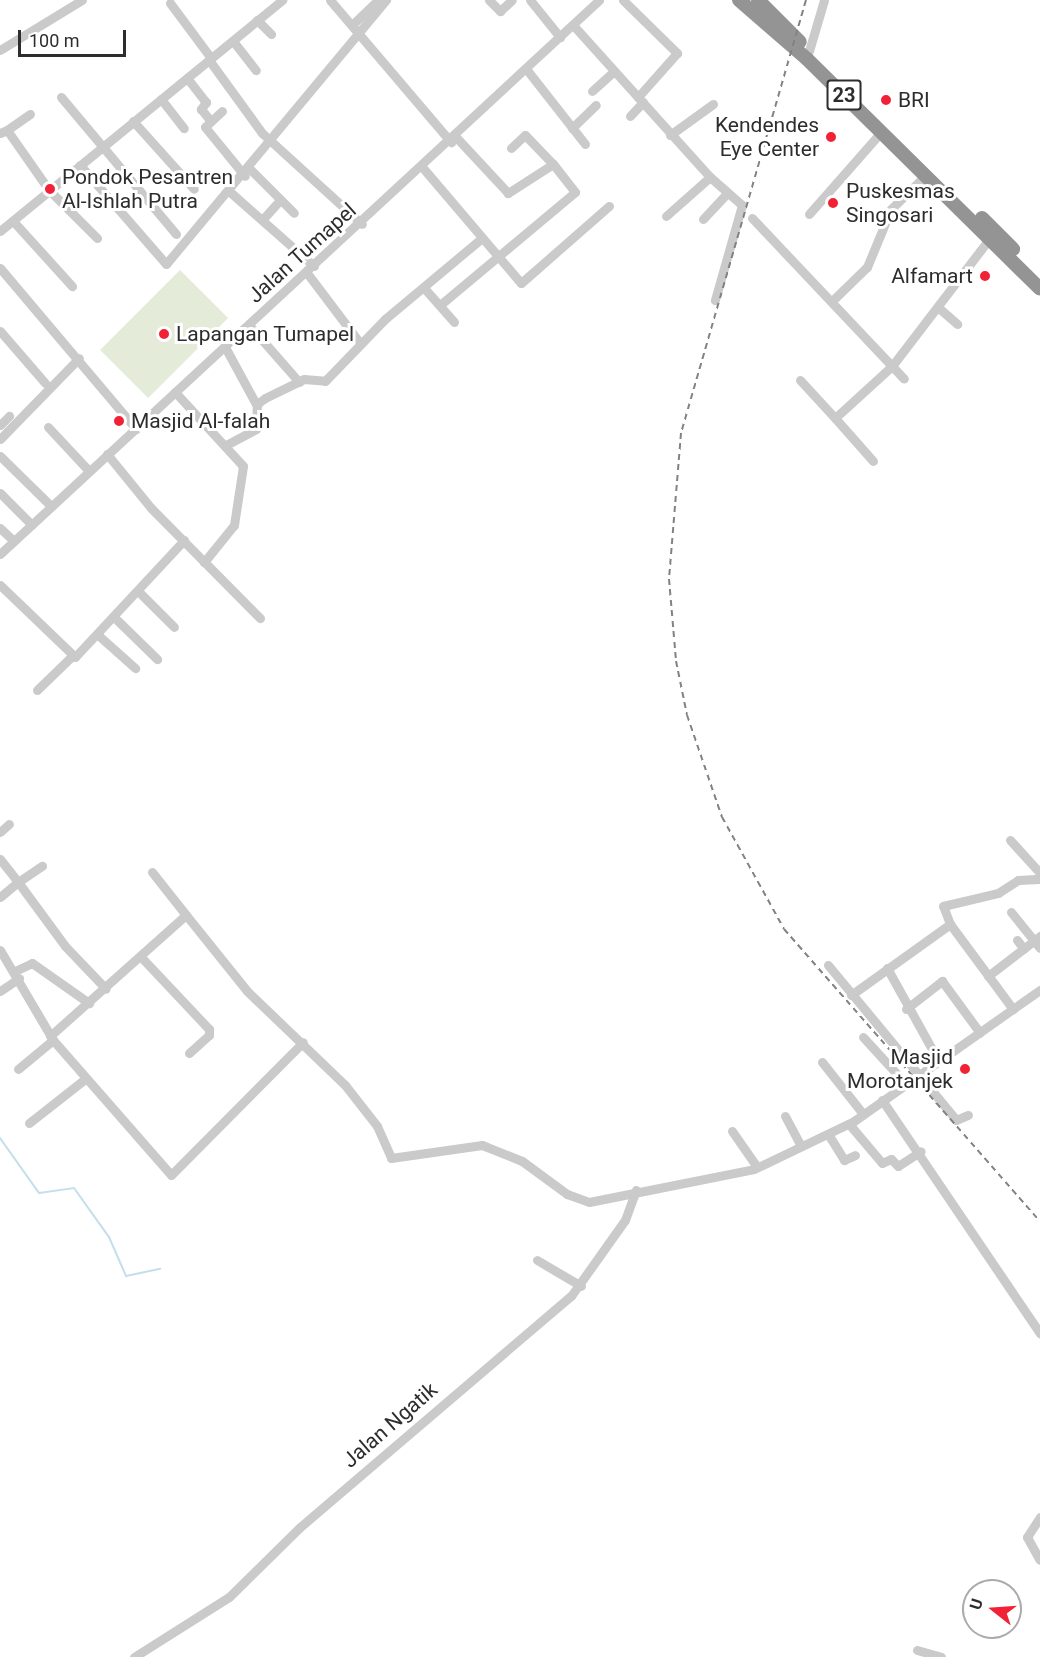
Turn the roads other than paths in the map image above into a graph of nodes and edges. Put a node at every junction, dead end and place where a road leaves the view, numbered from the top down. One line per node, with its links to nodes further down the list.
1 (82, 0): 21 (street)
2 (330, 0): 17 (street)
3 (378, 0): 17 (street)
4 (386, 0): 17 (street)
5 (489, 0): 6 (street)
6 (512, 0)
7 (599, 0): 16 (street, Jalan Tumapel)
8 (623, 0): 31 (street)
9 (739, 0): 43 (highway, 23)
10 (758, 0): 22 (highway, 23)
11 (824, 0): 22 (street)
12 (276, 2): 15 (street)
13 (536, 2): 19 (street)
14 (170, 3): 23 (street)
15 (257, 20): 18 (street); 20 (street)
16 (573, 25): 19 (street, Jalan Tumapel); 26 (street)
17 (355, 28): 44 (street); 45 (street)
18 (271, 34)
19 (560, 37): 25 (street, Jalan Tumapel)
20 (232, 41): 23 (street); 24 (street)
21 (0, 50)
22 (810, 51): 43 (highway, 23)
23 (210, 59): 27 (street); 44 (street)
24 (256, 70)
25 (527, 70): 40 (street); 45 (street, Jalan Tumapel)
26 (614, 71): 28 (street); 31 (street)
27 (187, 78): 30 (street); 37 (street)
28 (592, 91)
29 (61, 97): 47 (street)
30 (161, 99): 38 (street); 39 (street)
31 (640, 99): 36 (street); 42 (street)
32 (712, 104): 42 (street)
33 (596, 105): 40 (street)
34 (222, 111): 37 (street)
35 (30, 114): 41 (street)
36 (630, 116)
37 (210, 120): 52 (street)
38 (133, 121): 47 (street); 55 (street)
39 (184, 128)
40 (572, 128): 46 (street)
41 (4, 132): 56 (street)
42 (670, 135): 54 (street)
43 (889, 135): 53 (highway, 23); 62 (street); 78 (highway, 23)
44 (267, 137): 52 (street); 68 (street)
45 (453, 140): 49 (street); 51 (street, Jalan Tumapel)
46 (585, 144)
47 (101, 148): 50 (street); 70 (street)
48 (511, 148): 49 (street)
49 (553, 164): 74 (street)
50 (80, 165): 56 (street); 57 (street)
51 (423, 168): 68 (street, Jalan Tumapel); 72 (street)
52 (245, 172): 57 (street); 59 (street)
53 (926, 175): 73 (highway, 23); 83 (street)
54 (710, 177): 58 (street); 63 (street)
55 (194, 189)
56 (49, 190): 66 (street); 71 (street)
57 (230, 192): 67 (street)
58 (727, 193): 65 (street); 82 (street)
59 (280, 200): 61 (street); 67 (street)
60 (609, 206): 74 (street)
61 (294, 213)
62 (809, 214)
63 (666, 216)
64 (752, 218): 83 (street)
65 (703, 219)
66 (13, 220): 69 (street); 79 (street)
67 (262, 220): 75 (street)
68 (362, 224): 75 (street, Jalan Tumapel)
69 (0, 231)
70 (176, 234)
71 (97, 238)
72 (482, 238): 74 (street); 80 (street)
73 (989, 238): 81 (highway, 23); 85 (street)
74 (497, 258): 84 (street)
75 (314, 266): 77 (street, Jalan Tumapel)
76 (0, 268): 92 (street)
77 (307, 273): 88 (street, Jalan Tumapel); 90 (street)
78 (1040, 276)
79 (72, 286)
80 (425, 289): 84 (street); 90 (street)
81 (1040, 289)
82 (715, 300)
83 (832, 301): 93 (street)
84 (440, 305): 86 (street)
85 (940, 309): 87 (street); 93 (street)
86 (454, 322)
87 (957, 324)
88 (249, 325): 91 (street, Jalan Tumapel); 96 (street)
89 (0, 331): 97 (street)
90 (360, 343): 96 (street)
91 (225, 347): 98 (street, Jalan Tumapel); 99 (street)
92 (76, 354): 104 (street); 105 (street)
93 (892, 366): 94 (street); 101 (street)
94 (904, 379)
95 (800, 380): 101 (street)
96 (299, 382): 99 (street)
97 (45, 383)
98 (175, 392): 104 (street, Jalan Tumapel); 106 (street)
99 (257, 406): 106 (street)
100 (9, 416): 102 (street)
101 (835, 418): 109 (street)
102 (0, 425)
103 (48, 427): 110 (street)
104 (136, 429): 107 (street, Jalan Tumapel)
105 (0, 440)
106 (226, 445): 118 (street)
107 (107, 454): 110 (street, Jalan Tumapel); 115 (street)
108 (0, 456): 112 (street)
109 (873, 461)
110 (89, 471): 112 (street, Jalan Tumapel)
111 (0, 493): 113 (street)
112 (51, 506): 113 (street, Jalan Tumapel)
113 (32, 525): 116 (street, Jalan Tumapel)
114 (0, 528): 116 (street)
115 (184, 540): 118 (street); 120 (street)
116 (14, 541): 117 (street, Jalan Tumapel)
117 (0, 554)
118 (204, 562): 122 (street)
119 (0, 585): 125 (street)
120 (140, 593): 121 (street); 123 (street)
121 (115, 618): 124 (street); 126 (street)
122 (260, 618)
123 (174, 627)
124 (98, 635): 125 (street); 127 (street)
125 (71, 657): 128 (street)
126 (157, 659)
127 (135, 669)
128 (37, 690)
129 (9, 824): 130 (street)
130 (0, 832)
131 (1010, 840): 135 (street)
132 (0, 859): 137 (street)
133 (42, 866): 137 (street)
134 (152, 872): 140 (street)
135 (1040, 873)
136 (1040, 879): 141 (street)
137 (18, 882): 138 (street); 151 (street)
138 (0, 897)
139 (1011, 912): 143 (street)
140 (186, 915): 146 (street); 161 (street)
141 (950, 924): 148 (street); 150 (street)
142 (1017, 940): 145 (street)
143 (1038, 941): 145 (street)
144 (0, 950): 149 (street)
145 (1024, 950): 150 (street)
146 (142, 958): 151 (street); 162 (street)
147 (828, 965): 154 (street)
148 (887, 968): 154 (street); 156 (street)
149 (17, 974): 153 (street); 155 (street); 160 (street)
150 (988, 976): 157 (street)
151 (106, 989): 155 (street)
152 (1040, 990): 157 (street)
153 (0, 991)
154 (851, 995): 166 (street)
155 (89, 1003): 160 (street)
156 (906, 1009): 158 (street); 163 (street)
157 (1013, 1009): 158 (street)
158 (980, 1033): 163 (street)
159 (864, 1037): 168 (street)
160 (51, 1038): 165 (street); 167 (street)
161 (303, 1042): 167 (street); 181 (street)
162 (189, 1053)
163 (938, 1060): 166 (street)
164 (822, 1062): 170 (street)
165 (18, 1069)
166 (918, 1074): 168 (street); 171 (street)
167 (85, 1079): 173 (street)
168 (906, 1084): 169 (street)
169 (882, 1100): 170 (street); 178 (street)
170 (863, 1114): 174 (street)
171 (968, 1115)
172 (785, 1116): 177 (street)
173 (29, 1123)
174 (849, 1124): 176 (street); 178 (street)
175 (732, 1131): 180 (street)
176 (828, 1134): 177 (street); 179 (street)
177 (800, 1144): 180 (street)
178 (919, 1148): 184 (street)
179 (855, 1155)
180 (757, 1167): 181 (street)
181 (636, 1190): 183 (street, Jalan Ngatik)
182 (537, 1260): 183 (street)
183 (581, 1286): 188 (street, Jalan Ngatik)
184 (1040, 1333)
185 (1040, 1517): 186 (street)
186 (1040, 1560)
187 (917, 1650): 189 (street)
188 (134, 1657)
189 (941, 1657)

